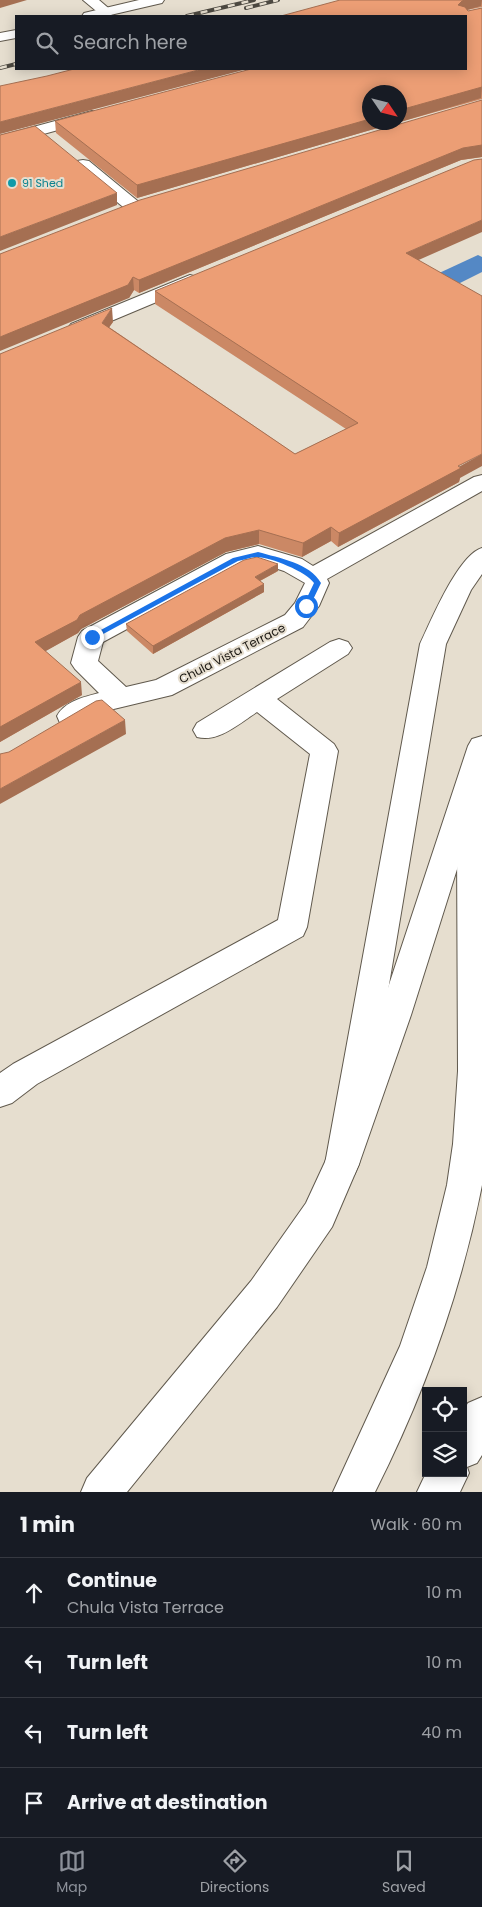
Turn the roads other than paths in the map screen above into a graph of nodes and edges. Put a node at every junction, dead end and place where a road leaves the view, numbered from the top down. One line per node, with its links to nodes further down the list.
1 (90, 0): 3 (main road)
2 (157, 0): 3 (main road)
3 (106, 12): 4 (main road)
4 (93, 15)
5 (15, 34): 6 (main road)
6 (0, 38)
7 (106, 112): 8 (main road)
8 (39, 130): 9 (main road); 10 (main road)
9 (0, 141)
10 (54, 142)
11 (68, 154): 13 (main road)
12 (153, 201): 13 (main road)
13 (134, 207): 14 (main road)
14 (116, 214)
15 (211, 272): 16 (main road)
16 (64, 333)
17 (482, 482): 19 (main road)
18 (482, 556): 28 (main road)
19 (314, 576): 21 (main road, Chula Vista Terrace); 21 (main road)
20 (339, 648): 22 (main road)
21 (121, 698): 23 (main road, Chula Vista Terrace)
22 (259, 699): 24 (main road); 27 (main road)
23 (48, 729)
24 (207, 730)
25 (482, 746): 28 (main road)
26 (482, 756): 33 (main road)
27 (0, 1092)
28 (342, 1164): 32 (main road)
29 (482, 1417): 30 (main road)
30 (467, 1443)
31 (446, 1477): 34 (main road)
32 (101, 1492)
33 (353, 1492)
34 (437, 1492)

